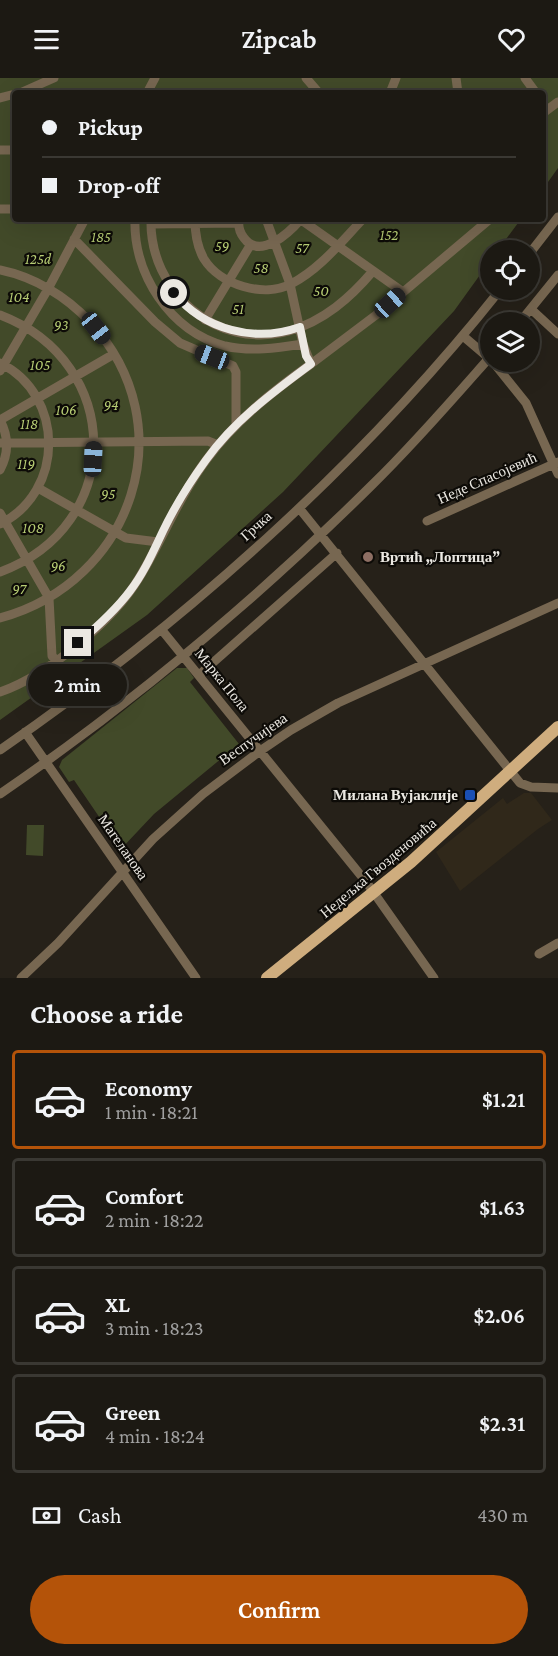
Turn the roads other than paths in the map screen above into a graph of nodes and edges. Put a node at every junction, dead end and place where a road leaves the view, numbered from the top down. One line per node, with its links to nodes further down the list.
1 (54, 78): 3 (street)
2 (306, 78): 4 (street)
3 (27, 90)
4 (316, 90)
5 (83, 222): 16 (street)
6 (135, 222): 36 (street)
7 (151, 222): 31 (street)
8 (195, 222): 24 (street)
9 (239, 222): 19 (street)
10 (267, 222): 18 (street)
11 (297, 222): 18 (street)
12 (304, 222): 20 (street)
13 (360, 222): 20 (street)
14 (486, 222): 27 (street)
15 (556, 223): 17 (street)
16 (74, 239): 26 (street); 46 (street)
17 (540, 241)
18 (275, 242): 19 (street); 25 (street)
19 (251, 244): 24 (street)
20 (337, 245): 22 (street); 25 (street)
21 (0, 270): 26 (street)
22 (373, 271): 27 (street); 33 (street)
23 (558, 275): 29 (street)
24 (229, 280): 25 (street); 31 (street)
25 (290, 284): 33 (street)
26 (48, 289): 32 (street); 38 (street)
27 (403, 292): 39 (street)
28 (492, 300): 35 (street, Грчка)
29 (532, 310): 34 (street)
30 (0, 315): 32 (street)
31 (205, 320): 33 (street)
32 (26, 327): 40 (street); 43 (street)
33 (300, 327): 36 (street)
34 (558, 334)
35 (463, 336): 37 (street); 56 (street, Грчка)
36 (303, 344): 39 (street)
37 (480, 350)
38 (114, 354): 43 (street); 48 (street)
39 (311, 364): 46 (street)
40 (1, 367): 44 (street)
41 (480, 371): 61 (street)
42 (501, 372): 52 (street)
43 (75, 375): 44 (street); 47 (street)
44 (37, 398): 45 (street); 50 (street)
45 (0, 420): 49 (street)
46 (236, 425): 51 (street)
47 (94, 442): 48 (street); 50 (street); 57 (street)
48 (138, 442): 51 (street); 60 (street)
49 (4, 443): 50 (street); 53 (street)
50 (50, 443): 55 (street)
51 (218, 445): 62 (street)
52 (556, 463): 54 (street); 59 (street, Неде Спасојевић)
53 (0, 470)
54 (558, 474)
55 (38, 488): 57 (street); 58 (street)
56 (299, 508): 61 (street); 69 (street, Грчка)
57 (76, 510): 60 (street); 64 (street)
58 (2, 519): 64 (street)
59 (427, 521)
60 (114, 533): 62 (street); 66 (street)
61 (322, 534): 63 (street); 70 (street)
62 (158, 542): 71 (street)
63 (337, 553): 72 (street); 73 (street)
64 (27, 560): 65 (street); 66 (street)
65 (0, 572)
66 (49, 598): 68 (street); 71 (street)
67 (558, 603): 72 (street, Веспучијева)
68 (0, 618)
69 (161, 629): 70 (street, Марка Пола); 76 (street, Грчка)
70 (184, 657): 73 (street, Марка Пола); 79 (street)
71 (56, 660): 74 (street)
72 (424, 663): 78 (street, Веспучијева); 80 (street)
73 (199, 675): 78 (street, Марка Пола)
74 (0, 692)
75 (558, 727): 80 (main road, Недељка Гвозденовића)
76 (25, 732): 77 (street, Грчка); 79 (street, Магеланова)
77 (0, 750)
78 (260, 751): 83 (street, Веспучијева); 84 (street, Марка Пола)
79 (46, 762): 82 (street); 83 (street, Магеланова)
80 (511, 771): 81 (street); 84 (main road, Недељка Гвозденовића)
81 (558, 788)
82 (0, 794)
83 (122, 873): 87 (street, Веспучијева); 88 (street, Магеланова)
84 (375, 893): 89 (main road, Недељка Гвозденовића); 90 (street, Марка Пола)
85 (558, 943): 86 (street)
86 (540, 954)
87 (21, 978)
88 (195, 978)
89 (267, 978)
90 (434, 978)

